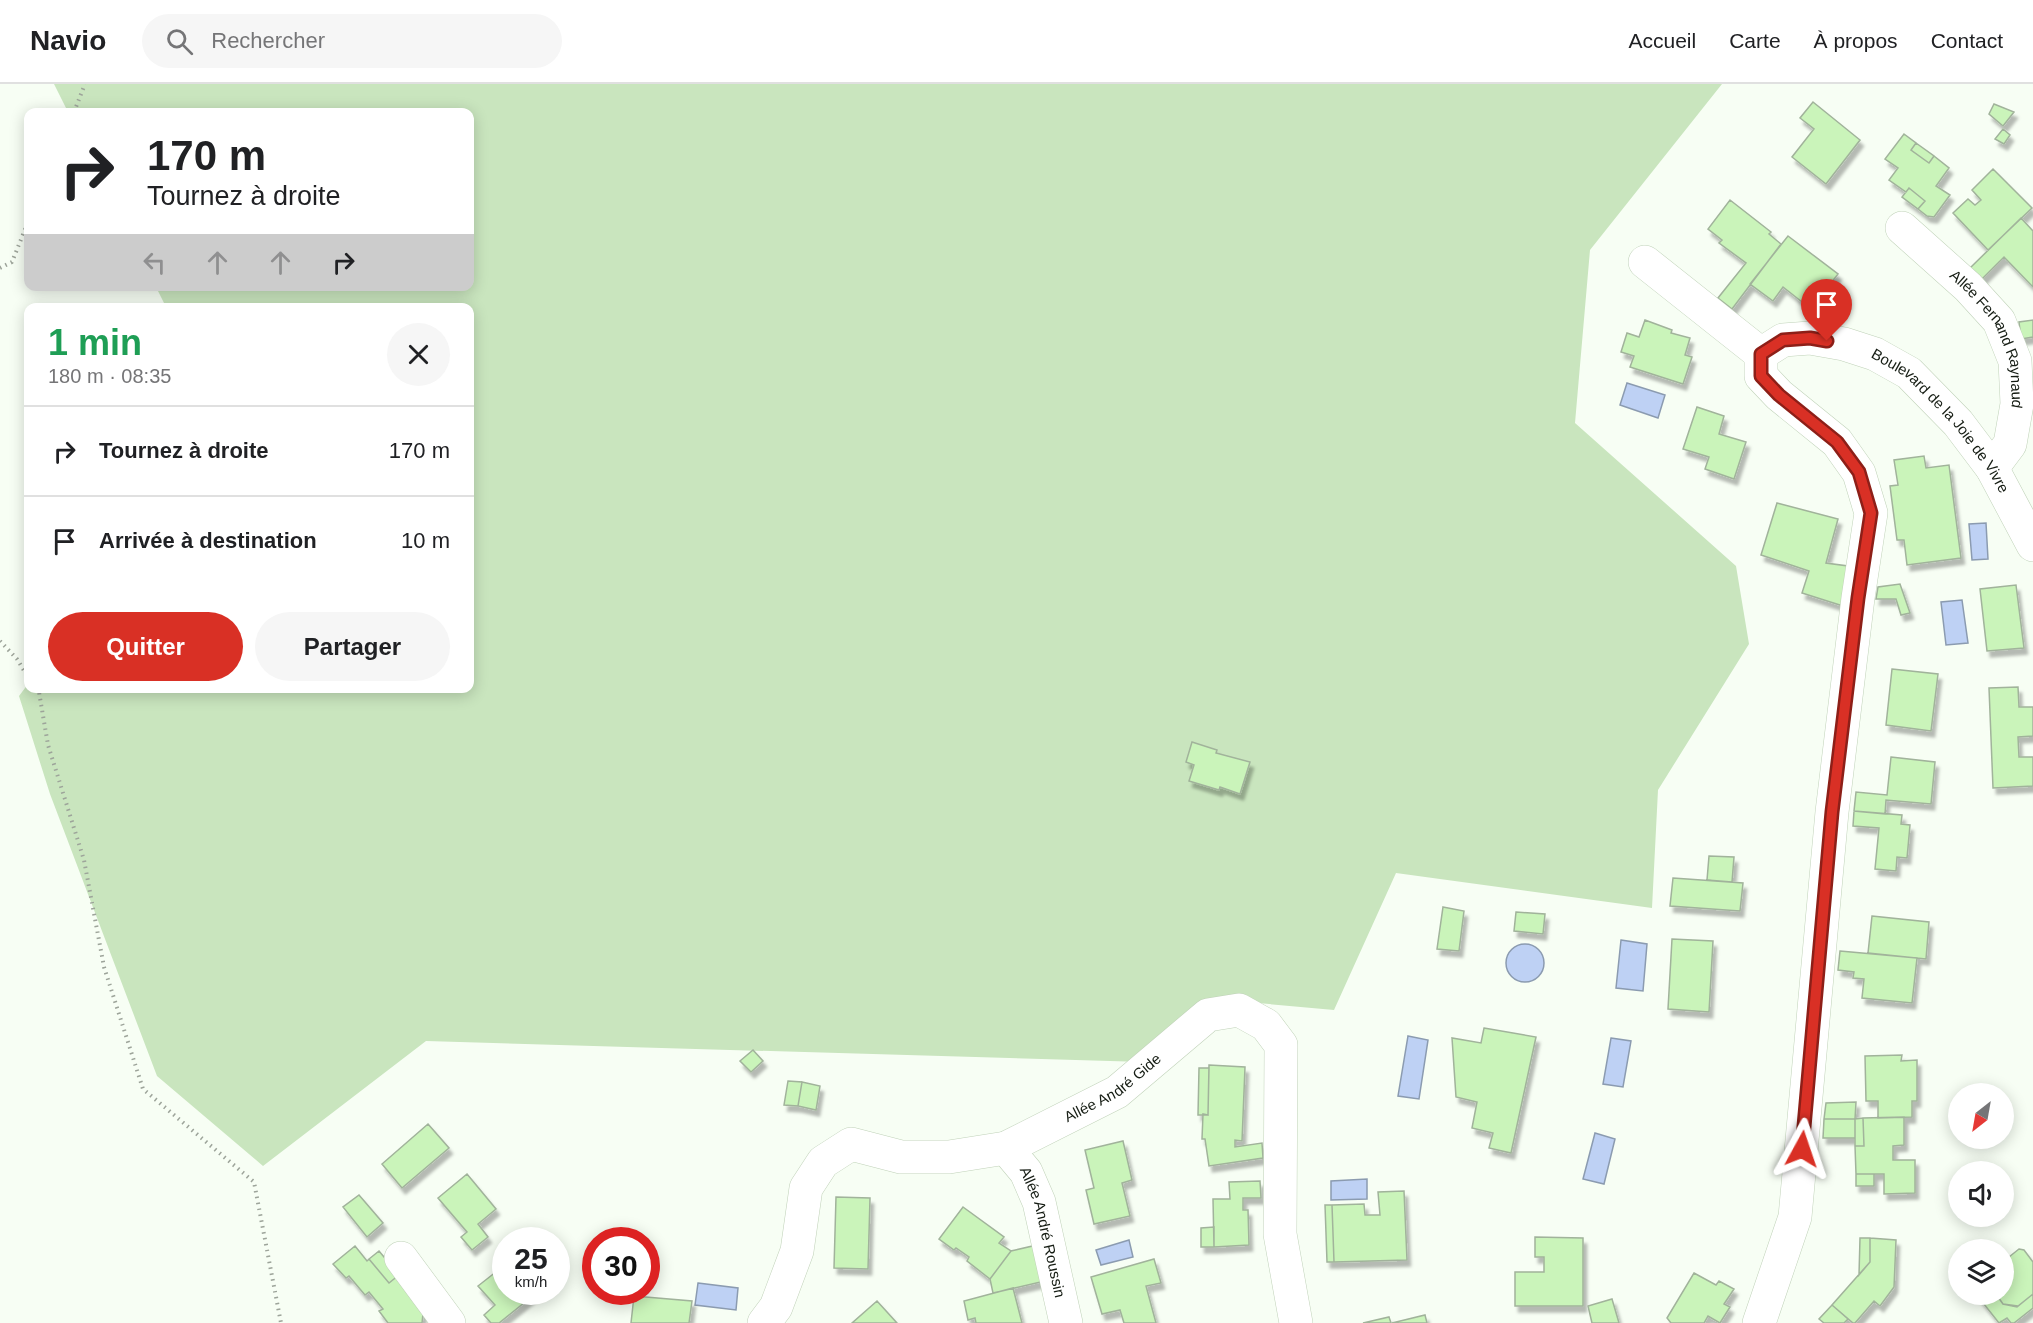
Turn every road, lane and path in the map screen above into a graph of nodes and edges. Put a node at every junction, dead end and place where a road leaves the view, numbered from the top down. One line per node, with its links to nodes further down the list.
1 (85, 84): 2 (path)
2 (76, 108)
3 (1902, 228): 8 (street, Allée Fernand Raynaud)
4 (24, 232): 6 (path)
5 (1645, 262): 7 (street)
6 (0, 268)
7 (1761, 354): 8 (street, Boulevard de la Joie de Vivre); 20 (street)
8 (1992, 468): 9 (street, Boulevard de la Joie de Vivre)
9 (2033, 545)
10 (0, 641): 11 (path)
11 (24, 670)
12 (39, 693): 15 (path)
13 (1006, 1148): 17 (street, Allée André Gide); 18 (street, Allée André Roussin); 19 (street, Allée André Gide)
14 (401, 1258): 16 (street)
15 (281, 1323)
16 (449, 1323)
17 (764, 1323)
18 (1066, 1323)
19 (1296, 1323)
20 (1759, 1323)

